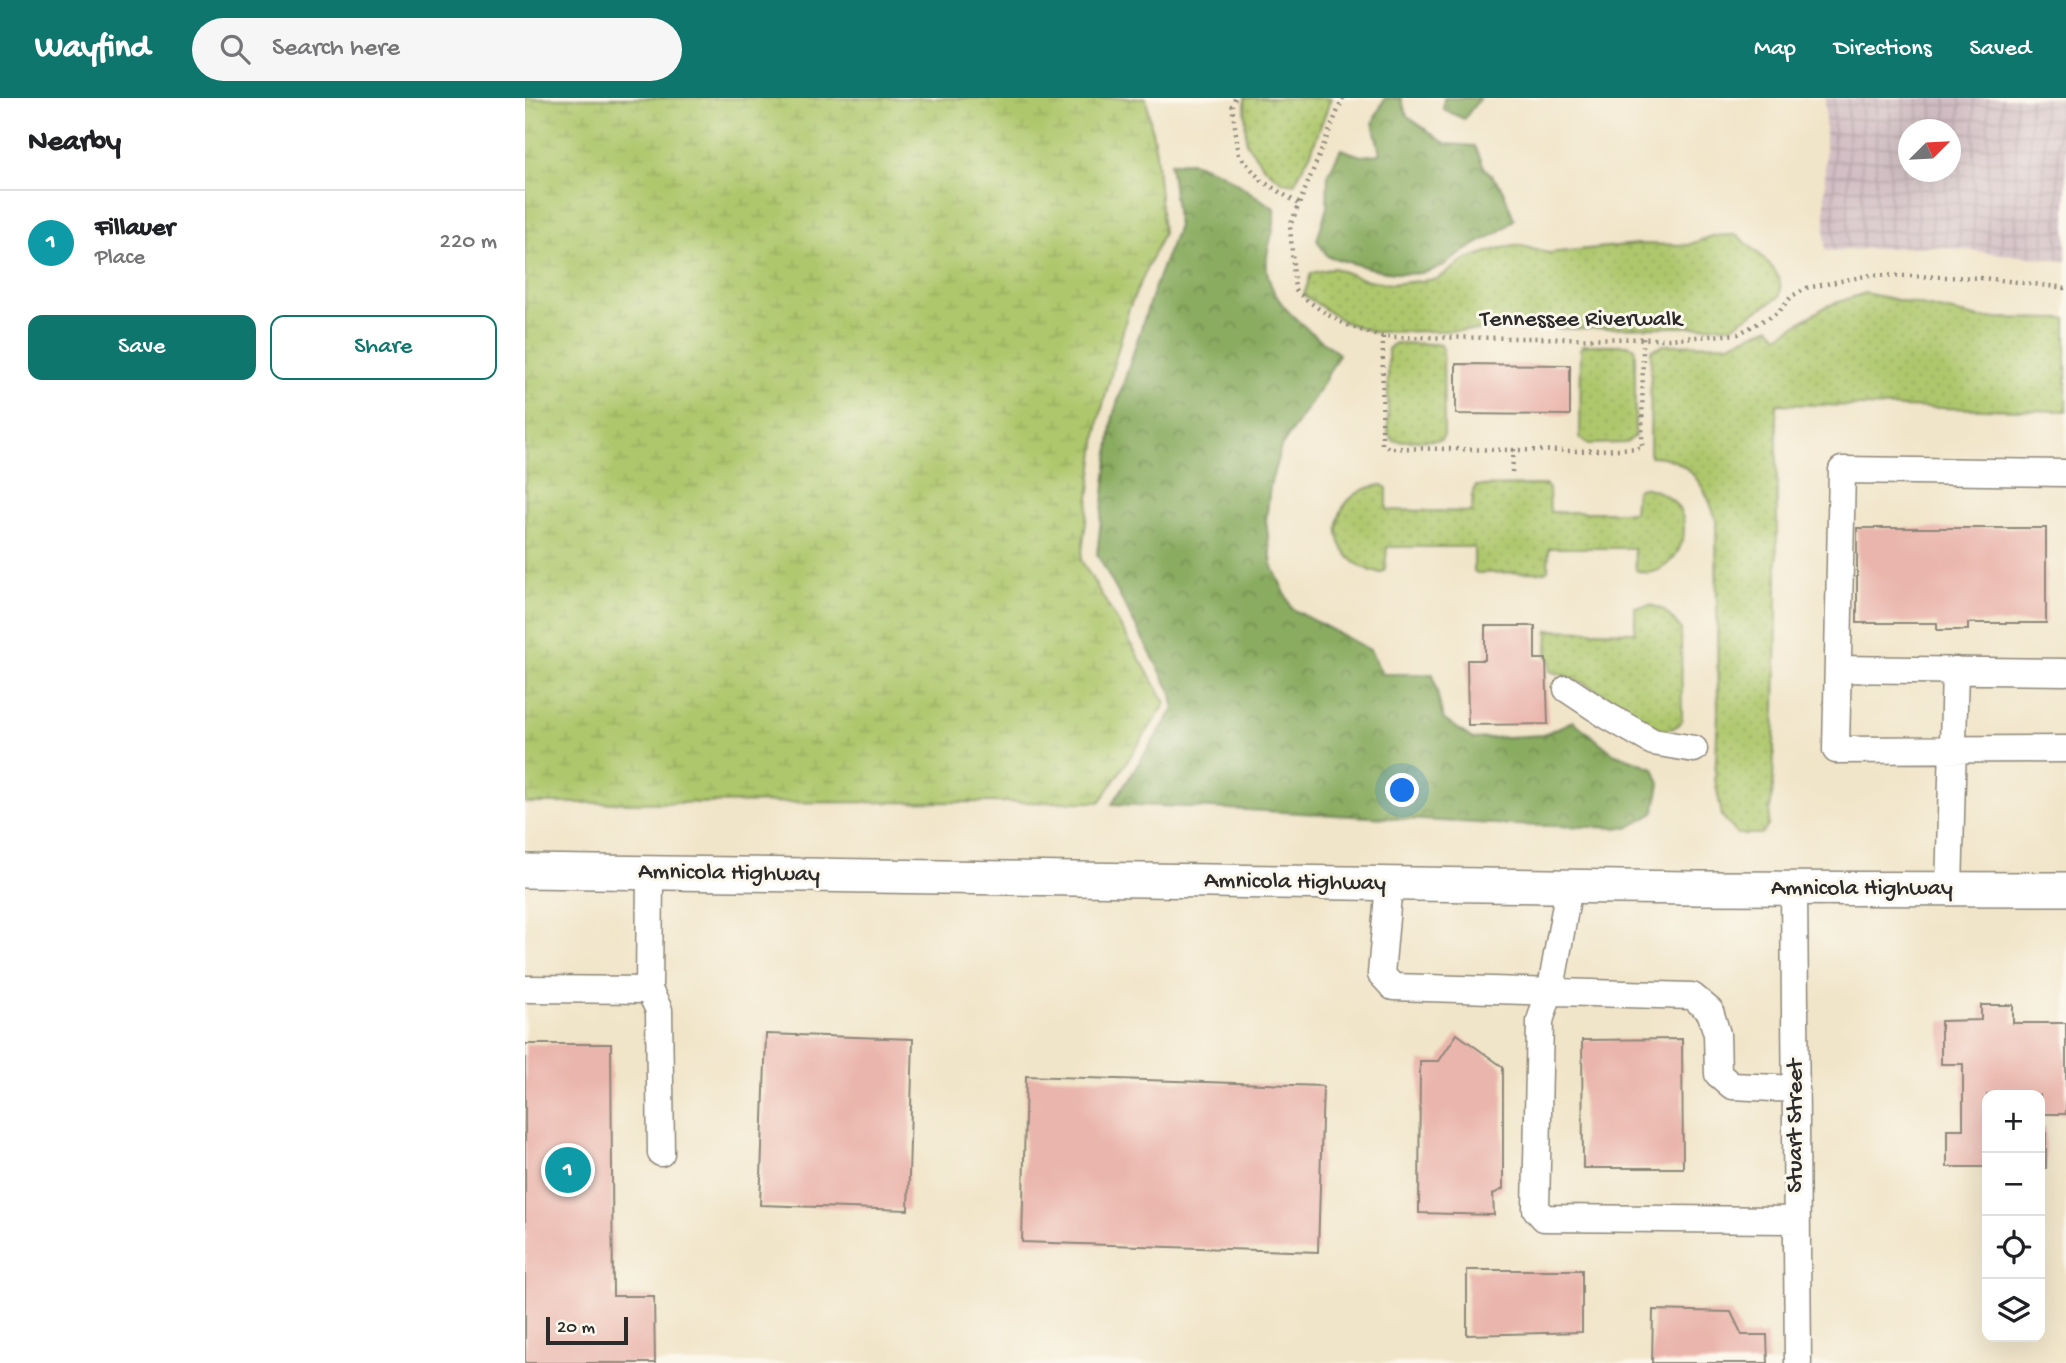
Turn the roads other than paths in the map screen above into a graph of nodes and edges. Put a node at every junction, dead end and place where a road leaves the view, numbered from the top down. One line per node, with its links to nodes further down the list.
1 (2066, 473): 2 (street)
2 (1838, 668): 3 (street); 8 (street)
3 (1955, 670): 4 (street); 8 (street)
4 (2066, 671)
5 (1567, 689): 6 (street)
6 (1695, 749)
7 (2066, 749): 8 (street)
8 (1953, 751): 14 (street)
9 (525, 871): 10 (main road, Amnicola Highway)
10 (650, 873): 11 (main road, Amnicola Highway); 17 (street)
11 (1389, 884): 12 (main road, Amnicola Highway); 18 (street)
12 (1569, 887): 13 (main road, Amnicola Highway); 18 (street)
13 (1794, 889): 14 (main road, Amnicola Highway); 19 (street, Stuart Street)
14 (1948, 889): 15 (main road, Amnicola Highway)
15 (2066, 890)
16 (525, 989): 17 (street)
17 (649, 990): 20 (street)
18 (1549, 992): 19 (street); 21 (street)
19 (1796, 1089): 21 (street, Stuart Street)
20 (661, 1153)
21 (1797, 1220): 22 (street, Stuart Street)
22 (1798, 1363)

